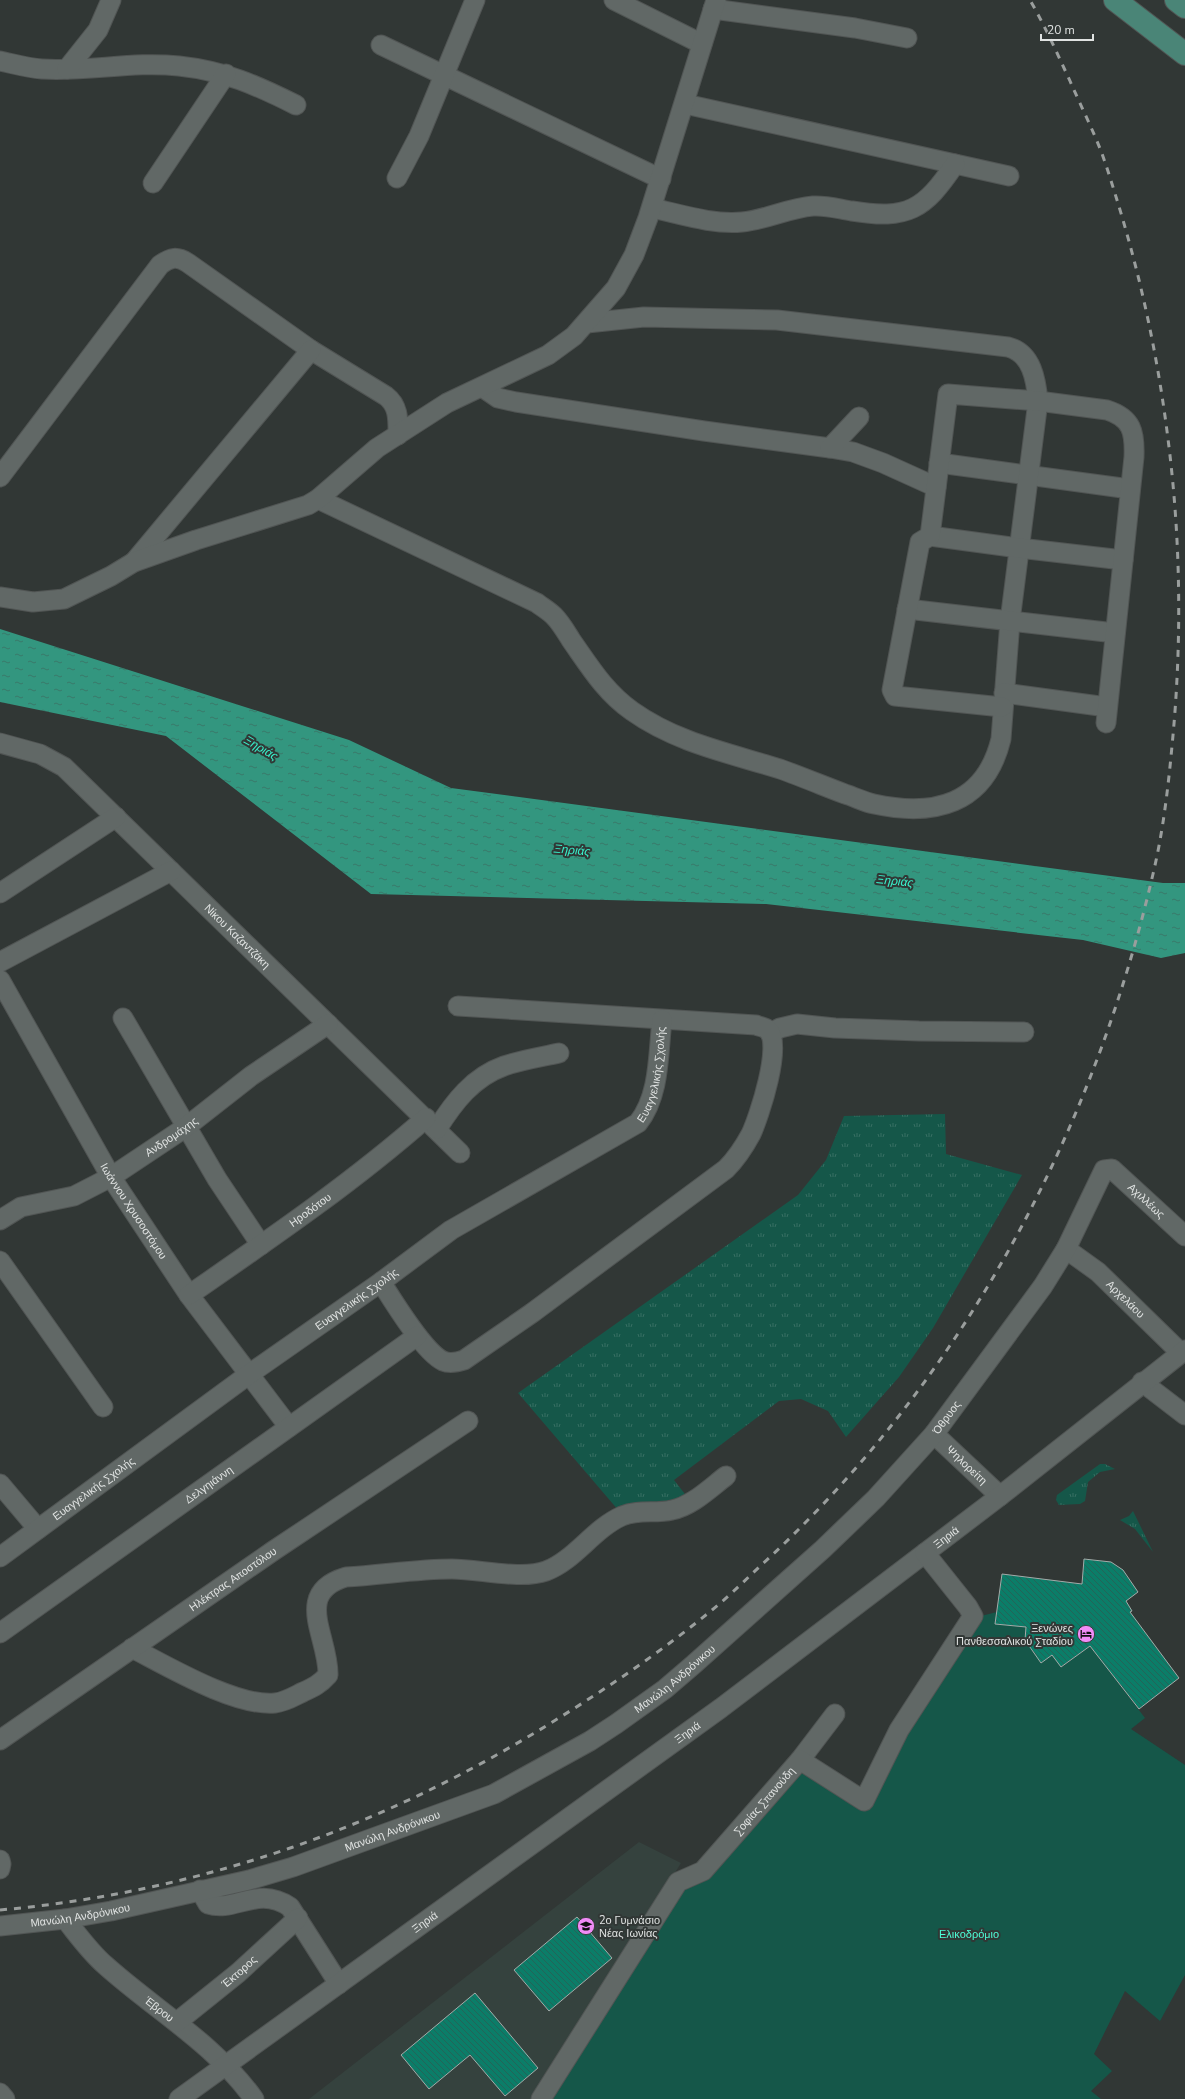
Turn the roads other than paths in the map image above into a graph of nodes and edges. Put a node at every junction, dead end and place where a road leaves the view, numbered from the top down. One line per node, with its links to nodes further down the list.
1 (111, 0): 13 (street)
2 (475, 0): 15 (street)
3 (614, 0): 9 (street)
4 (1115, 0): 11 (main road)
5 (1176, 0): 7 (main road)
6 (714, 4): 8 (street); 9 (street)
7 (1185, 7)
8 (907, 38)
9 (702, 44): 16 (street)
10 (381, 45): 15 (street)
11 (1185, 54)
12 (0, 61): 13 (street)
13 (67, 69): 14 (street)
14 (226, 74): 17 (street); 22 (street)
15 (444, 76): 20 (street); 21 (street)
16 (685, 104): 18 (street); 21 (street)
17 (296, 105)
18 (955, 164): 19 (street); 23 (street)
19 (1009, 176)
20 (397, 178)
21 (661, 179): 23 (street)
22 (153, 184)
23 (652, 208): 24 (street)
24 (587, 323): 26 (street); 27 (street)
25 (311, 350): 29 (street); 33 (street); 40 (street)
26 (482, 387): 29 (street); 30 (street)
27 (1038, 401): 31 (street); 32 (street); 35 (street)
28 (859, 418): 30 (street)
29 (398, 435): 36 (street)
30 (830, 448): 34 (street)
31 (939, 464): 32 (street); 34 (street)
32 (1028, 475): 35 (street); 38 (street)
33 (0, 477)
34 (936, 486): 37 (street)
35 (1130, 489): 39 (street)
36 (318, 499): 40 (street); 45 (street)
37 (930, 536): 38 (street); 42 (street)
38 (1019, 548): 39 (street); 43 (street)
39 (1123, 560): 44 (street)
40 (134, 562): 41 (street)
41 (0, 597)
42 (907, 609): 43 (street); 45 (street)
43 (1010, 621): 44 (street); 45 (street)
44 (1115, 633): 45 (street)
45 (1003, 700)
46 (0, 742): 47 (street, Νίκου Καζαντζάκη)
47 (116, 817): 48 (street, Νίκου Καζαντζάκη); 49 (street)
48 (171, 871): 50 (street); 55 (street, Νίκου Καζαντζάκη)
49 (0, 893)
50 (0, 962)
51 (0, 980): 63 (street, Ιωάννου Χρυσοστόμου)
52 (458, 1006): 54 (street)
53 (123, 1018): 60 (street)
54 (662, 1020): 57 (street); 69 (street, Ευαγγελικής Σχολής)
55 (328, 1024): 59 (street, Νίκου Καζαντζάκη); 60 (street, Ανδρομάχης)
56 (1024, 1032): 57 (street)
57 (770, 1033): 71 (street)
58 (559, 1053): 59 (street, Ηροδότου)
59 (431, 1123): 61 (street, Νίκου Καζαντζάκη); 66 (street, Ηροδότου)
60 (186, 1127): 63 (street, Ανδρομάχης); 66 (street)
61 (460, 1153)
62 (1107, 1168): 65 (street, Αχιλλέως); 67 (street, Όθρυος)
63 (111, 1177): 64 (street, Ανδρομάχης); 70 (street, Ιωάννου Χρυσοστόμου)
64 (0, 1220)
65 (1185, 1236)
66 (261, 1246): 70 (street, Ηροδότου)
67 (1066, 1249): 72 (street, Αρχελάου); 79 (street, Όθρυος)
68 (0, 1261): 75 (street)
69 (381, 1282): 71 (street); 73 (street, Ευαγγελικής Σχολής)
70 (189, 1295): 73 (street, Ιωάννου Χρυσοστόμου)
71 (417, 1336): 78 (street, Δελγηιάννη)
72 (1183, 1352): 74 (street, Ξηριά)
73 (248, 1375): 78 (street, Ιωάννου Χρυσοστόμου); 83 (street, Ευαγγελικής Σχολής)
74 (1142, 1382): 76 (street); 82 (street, Ξηριά)
75 (103, 1407)
76 (1185, 1415)
77 (468, 1421): 88 (street, Ηλέκτρας Αποστόλου)
78 (289, 1427): 87 (street, Δελγηιάννη)
79 (934, 1434): 82 (street, Ψηλορείτη); 86 (street, Όθρυος)
80 (726, 1476): 88 (street)
81 (0, 1484): 83 (street)
82 (1000, 1496): 84 (street, Ξηριά)
83 (38, 1529): 85 (street, Ευαγγελικής Σχολής)
84 (925, 1553): 91 (street, Σοφίας Σπανούδη); 96 (street, Ξηριά)
85 (0, 1557)
86 (737, 1627): 92 (street, Μανώλη Ανδρόνικου)
87 (0, 1633)
88 (132, 1648): 90 (street, Ηλέκτρας Αποστόλου)
89 (836, 1714): 91 (street)
90 (0, 1740)
91 (800, 1760): 103 (street, Σοφίας Σπανούδη)
92 (200, 1890): 93 (street); 94 (street, Μανώλη Ανδρόνικου)
93 (298, 1918): 96 (street); 97 (street, Έκτορος)
94 (65, 1919): 95 (street, Μανώλη Ανδρόνικου); 97 (street, Έβρου)
95 (0, 1926)
96 (339, 1984): 98 (street, Ξηριά)
97 (177, 2022): 98 (street, Έβρου)
98 (227, 2065): 101 (street, Ξηριά); 102 (street, Έβρου)
99 (0, 2093): 100 (street)
100 (5, 2099)
101 (179, 2099)
102 (254, 2099)
103 (541, 2099)

